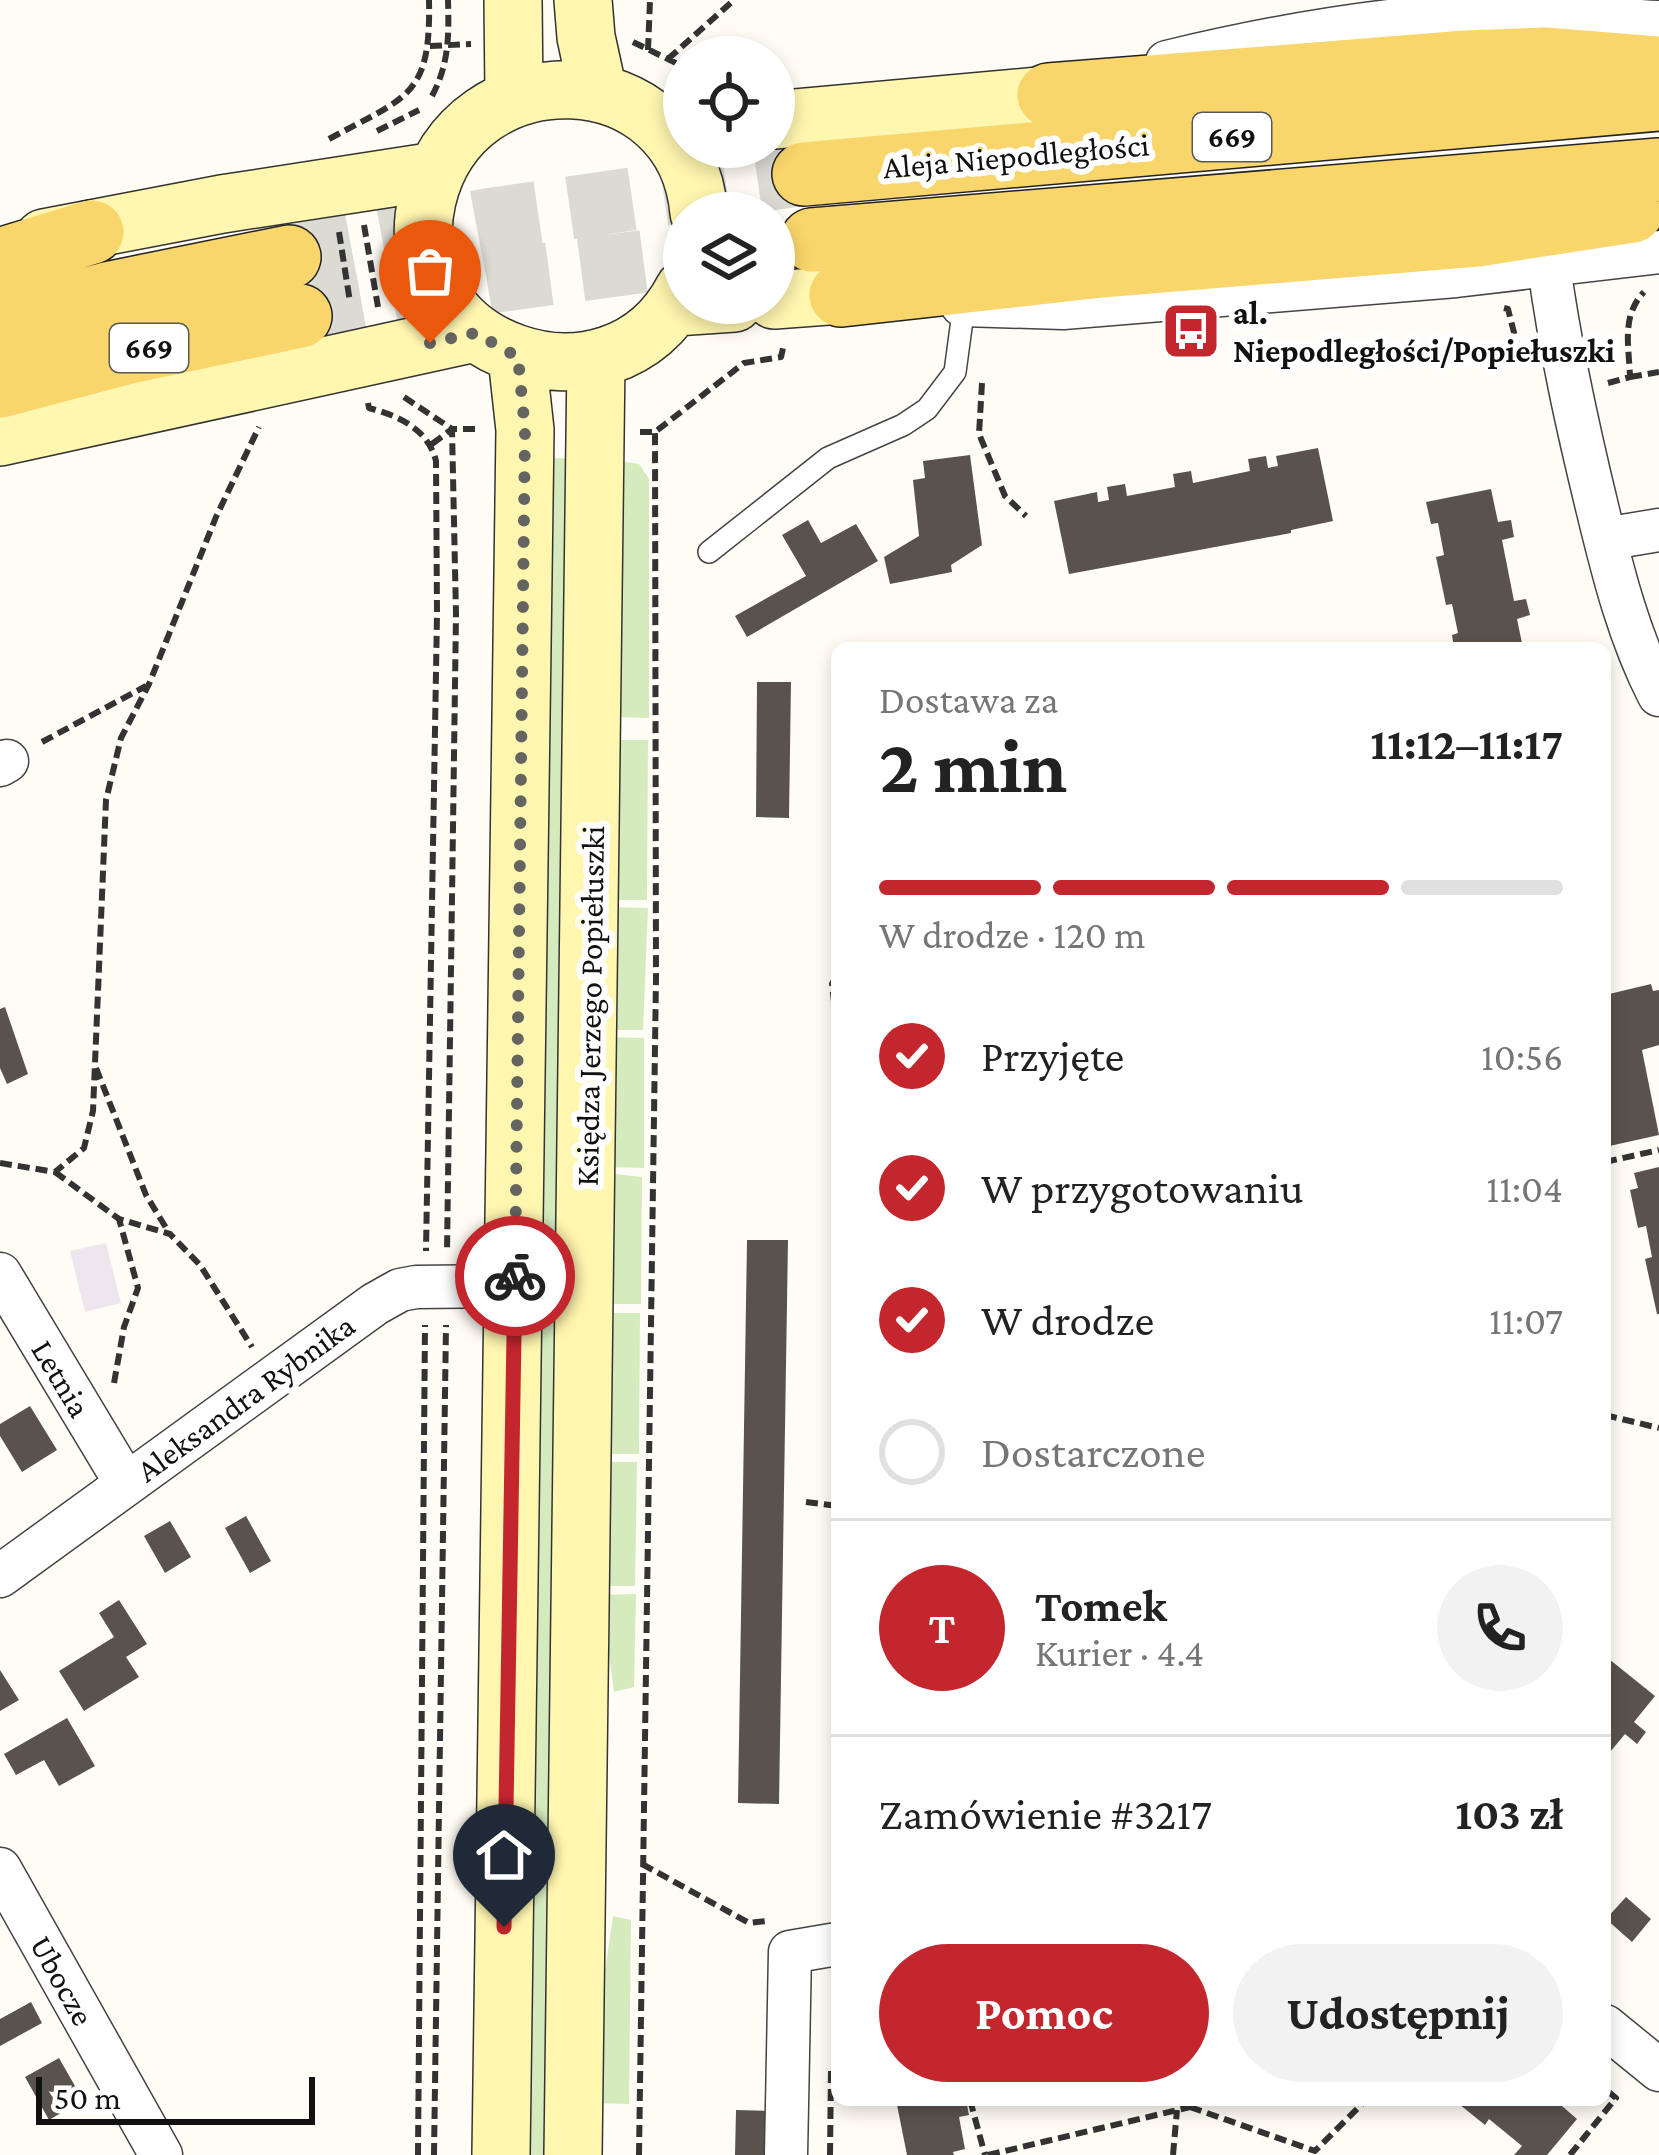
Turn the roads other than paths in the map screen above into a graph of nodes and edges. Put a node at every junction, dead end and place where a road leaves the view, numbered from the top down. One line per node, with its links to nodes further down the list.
1 (513, 0): 8 (main road)
2 (583, 0): 6 (main road)
3 (1540, 6): 4 (street); 7 (street)
4 (1659, 22)
5 (1659, 68): 7 (main road)
6 (598, 92): 8 (main road); 11 (main road)
7 (1049, 95): 10 (main road)
8 (514, 96): 13 (main road)
9 (1659, 100): 14 (main road, Aleja Niepodległości / 669)
10 (795, 118)
11 (663, 124)
12 (1659, 170): 17 (main road, Aleja Niepodległości / 669)
13 (436, 171): 16 (main road); 26 (main road)
14 (804, 174)
15 (1659, 207): 22 (main road)
16 (92, 232): 18 (main road); 20 (main road)
17 (812, 240)
18 (0, 244)
19 (1659, 252): 21 (street)
20 (0, 260)
21 (1549, 266): 25 (street); 31 (street)
22 (806, 312): 25 (street)
23 (663, 315): 27 (main road)
24 (0, 322): 28 (main road, 669)
25 (963, 324): 32 (lane)
26 (496, 345): 27 (main road); 29 (main road); 35 (main road)
27 (596, 360): 44 (main road, Księdza Jerzego Popiełuszki)
28 (0, 386)
29 (0, 437)
30 (1659, 530): 31 (street)
31 (1605, 539): 33 (street)
32 (709, 552)
33 (1659, 695)
34 (0, 1274): 36 (street, Letnia)
35 (515, 1286): 36 (street, Aleksandra Rybnika); 43 (main road)
36 (124, 1482): 37 (street, Aleksandra Rybnika)
37 (0, 1576)
38 (0, 1869): 42 (street, Ubocze)
39 (831, 1945): 45 (street)
40 (1611, 2031): 41 (street)
41 (1659, 2070)
42 (160, 2155)
43 (501, 2155)
44 (573, 2155)
45 (786, 2155)

